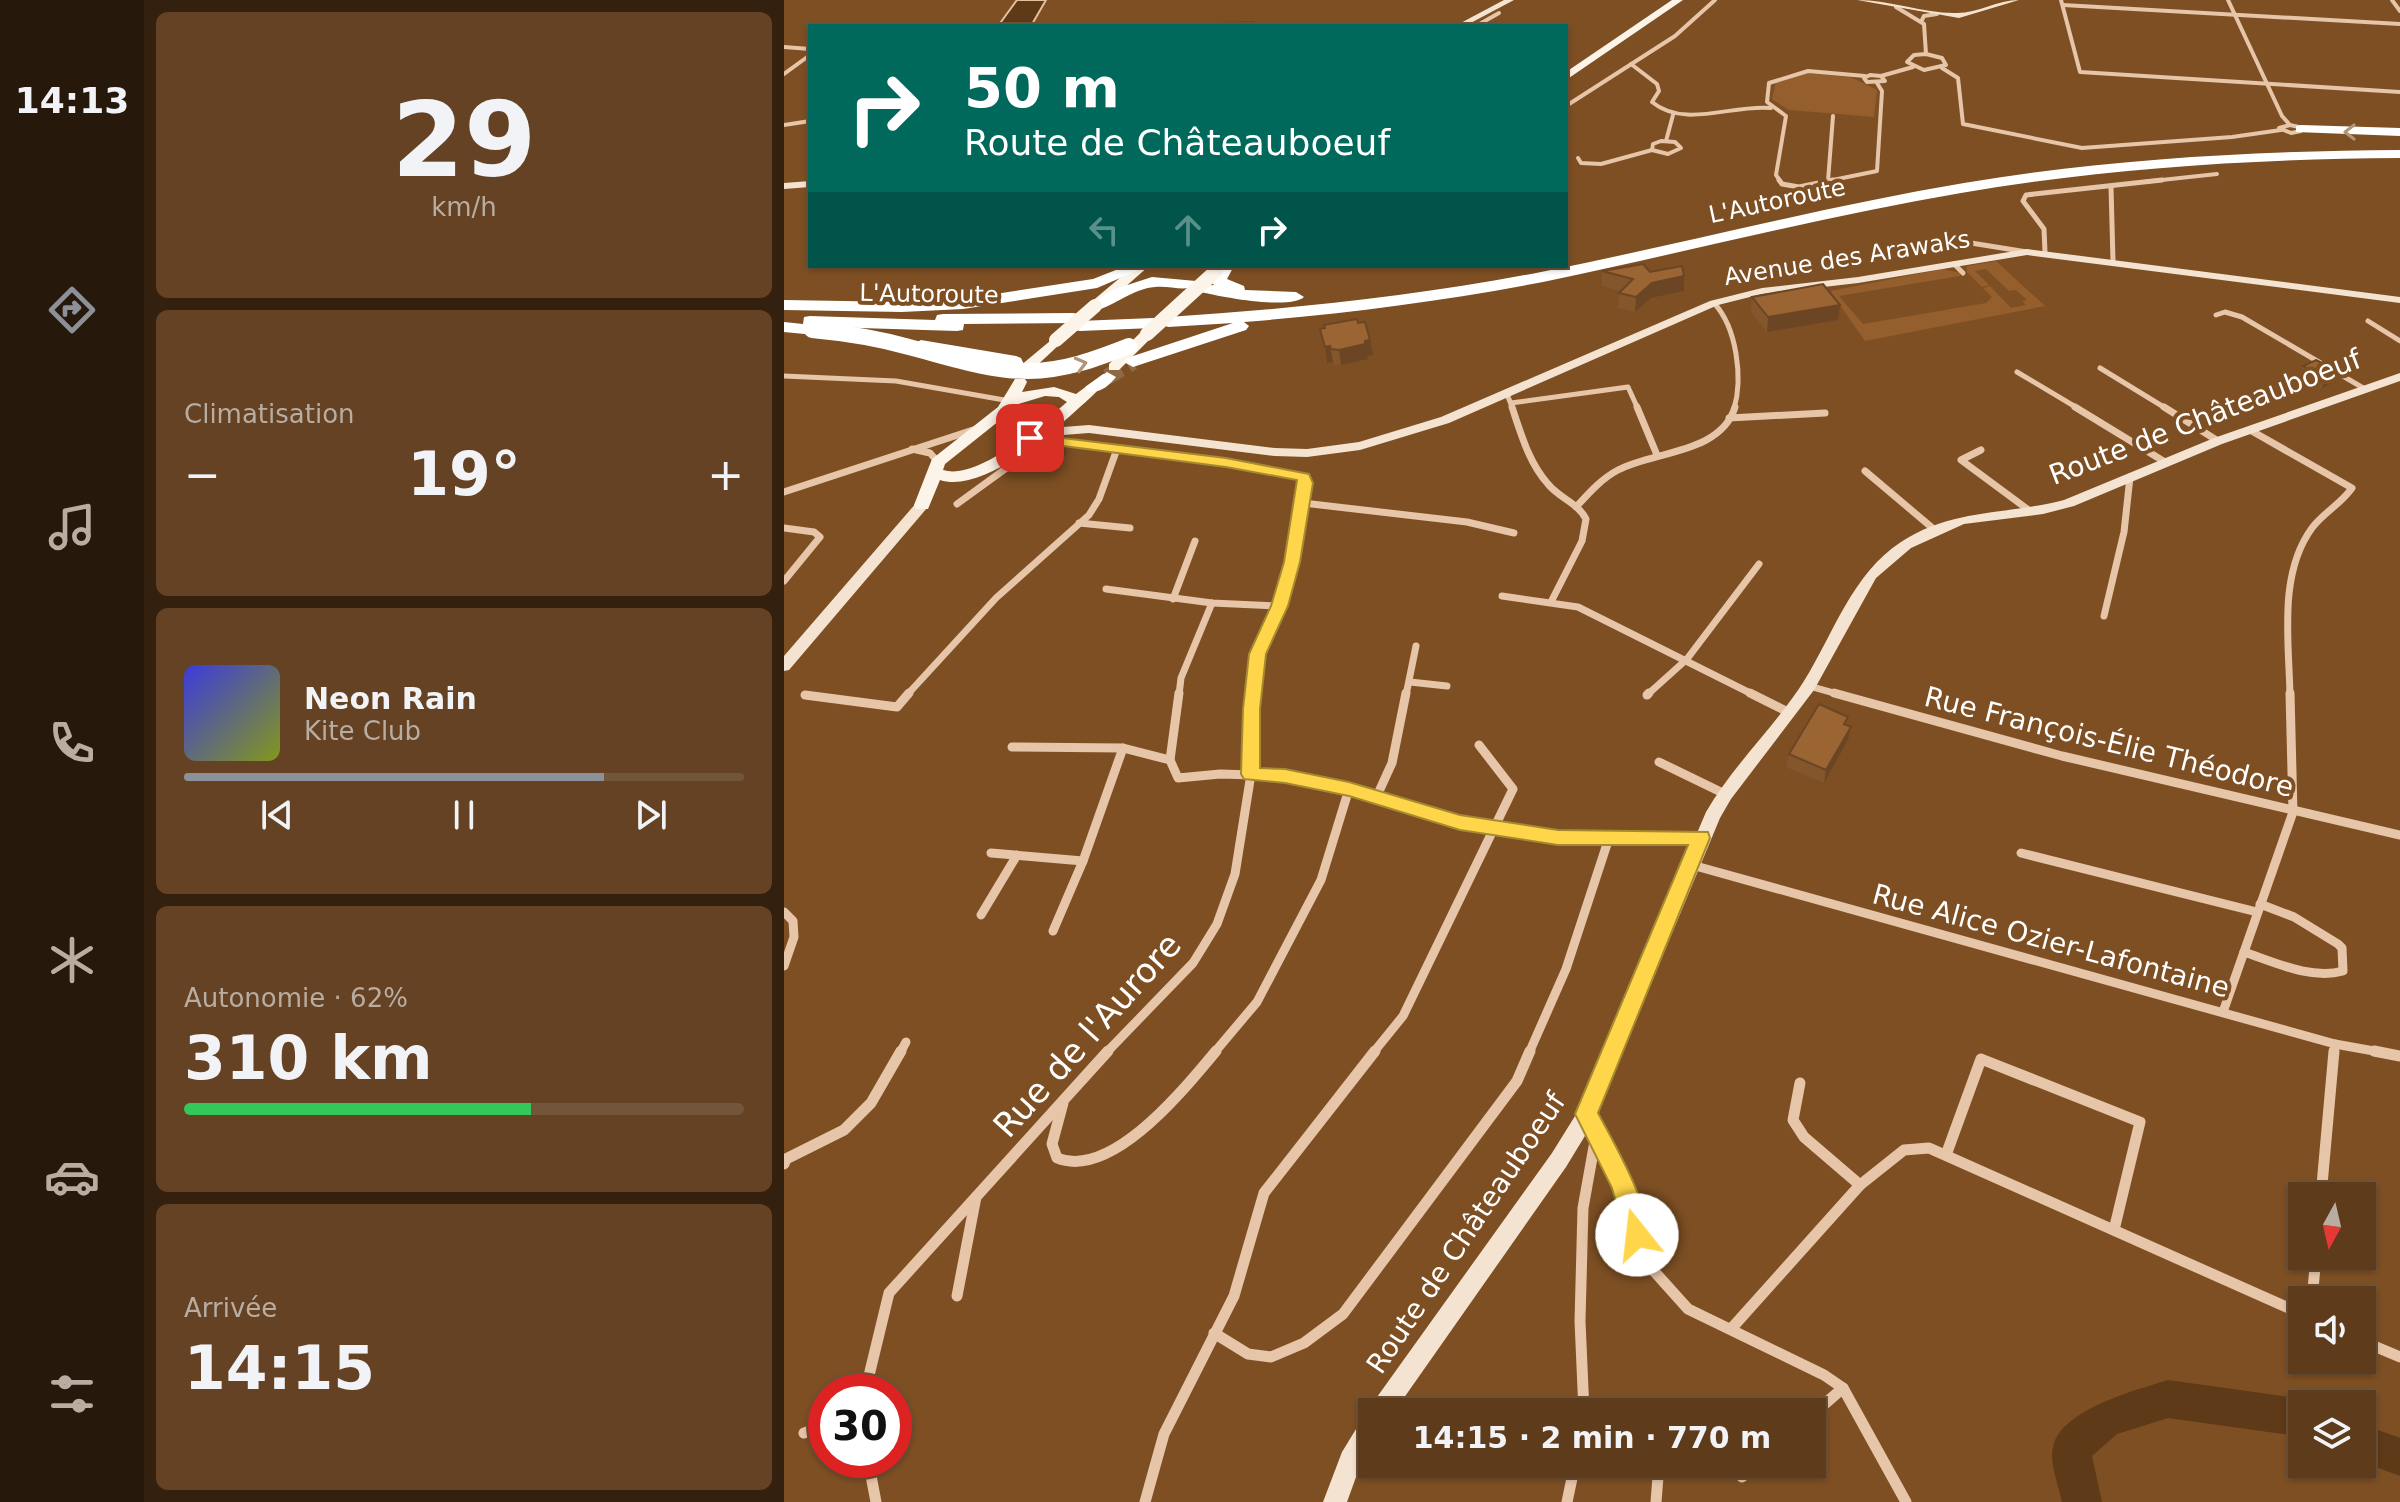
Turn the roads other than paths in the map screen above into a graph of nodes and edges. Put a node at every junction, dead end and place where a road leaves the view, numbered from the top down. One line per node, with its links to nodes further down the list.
1 (1508, 0): 16 (main road)
2 (1666, 0): 25 (main road)
3 (1678, 0): 30 (main road)
4 (1715, 0): 23 (street)
5 (1861, 0): 10 (main road)
6 (2015, 0): 13 (main road)
7 (2228, 0): 14 (street)
8 (2392, 0): 11 (street)
9 (2062, 3): 14 (street); 34 (street)
10 (1896, 7): 13 (main road); 15 (street)
11 (2400, 11)
12 (1499, 13): 17 (street)
13 (1937, 14): 15 (street)
14 (2235, 15): 18 (street); 34 (street)
15 (1921, 22): 21 (street)
16 (1461, 24)
17 (1480, 24)
18 (2400, 24)
19 (784, 47): 20 (street)
20 (808, 49)
21 (1926, 54): 24 (street); 26 (street)
22 (808, 56): 29 (street)
23 (1631, 64): 27 (street); 28 (street)
24 (1913, 67): 26 (street); 32 (street)
25 (1568, 68)
26 (1942, 68): 46 (street)
27 (1619, 71): 28 (street); 37 (street)
28 (1643, 73): 40 (street)
29 (784, 74)
30 (1568, 76)
31 (1865, 76): 32 (street); 33 (street); 36 (street)
32 (1881, 76): 33 (street)
33 (1877, 83): 53 (street)
34 (2268, 83): 35 (street); 42 (street)
35 (2400, 92)
36 (1766, 94): 38 (street); 39 (street)
37 (1568, 105)
38 (1747, 105): 39 (street); 40 (street)
39 (1776, 109): 53 (street)
40 (1673, 115): 48 (street)
41 (1833, 116): 53 (street)
42 (2282, 116): 45 (street); 46 (street)
43 (808, 121): 44 (street)
44 (784, 125)
45 (2295, 127): 46 (street); 46 (street); 47 (highway, one-way to 45)
46 (2281, 128)
47 (2400, 132)
48 (1666, 141): 49 (street); 49 (street)
49 (1652, 150): 51 (street)
50 (2400, 150): 61 (highway, L'Autoroute); 69 (highway, L'Autoroute)
51 (1578, 158)
52 (2217, 174): 56 (street)
53 (1828, 181)
54 (808, 184): 55 (main road)
55 (784, 186)
56 (2111, 187): 59 (street); 60 (street)
57 (1940, 238): 58 (street)
58 (2027, 252): 59 (main road, Avenue des Arawaks); 70 (main road, Avenue des Arawaks)
59 (2045, 252): 60 (main road, Avenue des Arawaks)
60 (2113, 261): 68 (main road, Avenue des Arawaks)
61 (1568, 263)
62 (1136, 268): 71 (highway)
63 (1139, 268): 77 (main road)
64 (1539, 268): 66 (highway, L'Autoroute)
65 (1222, 269): 67 (highway); 73 (main road, bridge)
66 (1501, 276): 67 (highway); 73 (highway, L'Autoroute)
67 (1384, 288): 73 (highway)
68 (2400, 300)
69 (1368, 303): 73 (highway, L'Autoroute); 81 (highway)
70 (1714, 303): 88 (main road, Avenue des Arawaks); 91 (street)
71 (784, 305)
72 (784, 312): 77 (highway, L'Autoroute)
73 (1170, 313): 77 (highway, L'Autoroute); 77 (highway); 81 (highway); 89 (main road)
74 (2216, 315): 87 (street)
75 (784, 319): 77 (highway, L'Autoroute)
76 (2368, 321): 80 (street)
77 (1076, 322): 86 (main road)
78 (784, 327): 79 (highway)
79 (812, 330): 81 (highway, one-way to 81, bridge); 86 (highway, bridge)
80 (2400, 341)
81 (1131, 354)
82 (2100, 368): 96 (street)
83 (2017, 372): 103 (street)
84 (784, 376): 86 (street)
85 (2400, 377): 87 (main road, Route de Châteauboeuf)
86 (1017, 379): 89 (main road); 92 (main road)
87 (2365, 389): 94 (main road, Route de Châteauboeuf)
88 (1508, 398): 97 (main road, Avenue des Arawaks); 101 (street); 112 (street)
89 (1073, 406): 93 (main road); 95 (main road)
90 (1825, 413): 91 (street)
91 (1729, 418): 101 (street)
92 (982, 428): 98 (street); 104 (main road)
93 (1089, 429): 95 (main road, Avenue des Arawaks); 97 (main road, Avenue des Arawaks)
94 (2250, 430): 96 (main road, Route de Châteauboeuf); 147 (street)
95 (1037, 437): 99 (street); 106 (main road); 110 (street)
96 (2218, 441): 103 (main road, Route de Châteauboeuf)
97 (1218, 447): 102 (street)
98 (911, 449): 104 (street); 108 (street)
99 (1117, 449): 102 (street); 114 (street)
100 (1981, 450): 113 (street)
101 (1657, 455): 112 (street)
102 (1209, 460): 109 (street)
103 (2165, 462): 107 (main road, Route de Châteauboeuf)
104 (937, 468): 106 (main road); 111 (main road)
105 (1865, 471): 117 (street)
106 (971, 476): 111 (main road)
107 (2130, 477): 113 (main road, Route de Châteauboeuf); 128 (street)
108 (784, 492)
109 (1303, 503): 118 (street); 127 (street, Rue de l'Aurore)
110 (957, 504)
111 (922, 505): 131 (main road)
112 (1576, 507): 125 (street)
113 (2030, 511): 117 (main road, Route de Châteauboeuf)
114 (1079, 523): 116 (street); 135 (street)
115 (784, 528): 121 (street)
116 (1130, 528)
117 (1936, 531): 134 (main road, Route de Châteauboeuf)
118 (1514, 533)
119 (1195, 541): 124 (street)
120 (1759, 564): 130 (street)
121 (784, 581)
122 (1106, 589): 124 (street)
123 (1502, 596): 125 (street)
124 (1173, 599): 126 (street)
125 (1551, 602): 130 (street)
126 (1212, 603): 127 (street); 141 (street)
127 (1280, 606): 143 (street, Rue de l'Aurore)
128 (2104, 616)
129 (1416, 646): 132 (street)
130 (1687, 659): 136 (street); 137 (street)
131 (784, 666)
132 (1410, 682): 133 (street); 146 (street)
133 (1447, 686)
134 (1809, 686): 137 (main road, Route de Châteauboeuf); 147 (street, Rue François-Élie Théodore)
135 (805, 695)
136 (1647, 695)
137 (1790, 713): 145 (main road, Route de Châteauboeuf)
138 (1479, 745): 148 (street)
139 (1012, 747): 140 (street)
140 (1123, 748): 141 (street); 155 (street)
141 (1170, 760): 143 (street)
142 (1659, 762): 145 (street)
143 (1251, 774): 144 (street); 168 (street, Rue de l'Aurore)
144 (1349, 789): 146 (street); 168 (street)
145 (1725, 794): 151 (main road, Route de Châteauboeuf)
146 (1376, 798): 148 (street)
147 (2293, 812): 149 (street, Rue François-Élie Théodore); 157 (street)
148 (1496, 828): 150 (street); 179 (street)
149 (2400, 835)
150 (1609, 838): 151 (street); 179 (street)
151 (1701, 838): 156 (main road, Route de Châteauboeuf)
152 (991, 853): 154 (street)
153 (2021, 853): 157 (street)
154 (1017, 855): 155 (street); 159 (street)
155 (1083, 861): 160 (street)
156 (1691, 865): 163 (street, Rue Alice Ozier-Lafontaine); 169 (main road, Route de Châteauboeuf)
157 (2259, 908): 161 (street); 161 (street)
158 (784, 912): 162 (street)
159 (981, 915)
160 (1053, 931)
161 (2244, 952): 163 (street)
162 (784, 966)
163 (2223, 1012): 165 (street, Rue Alice Ozier-Lafontaine)
164 (906, 1042): 171 (street)
165 (2335, 1044): 166 (street, Rue Alice Ozier-Lafontaine); 172 (street)
166 (2400, 1056)
167 (1800, 1083): 173 (street)
168 (1064, 1098): 174 (street, Rue de l'Aurore)
169 (1592, 1122): 178 (street); 184 (main road, Route de Châteauboeuf); 185 (street)
170 (1946, 1155): 173 (street); 175 (street); 175 (street)
171 (785, 1160)
172 (2322, 1182)
173 (1860, 1185): 178 (street)
174 (976, 1196): 176 (street); 182 (street, Rue de l'Aurore)
175 (2114, 1230): 177 (street)
176 (957, 1296)
177 (2288, 1308)
178 (1731, 1329): 183 (street)
179 (1214, 1333): 194 (street)
180 (2376, 1347): 181 (street)
181 (2400, 1357)
182 (869, 1374)
183 (1843, 1388): 186 (street); 198 (street)
184 (1390, 1398)
185 (1583, 1398)
186 (1826, 1403)
187 (808, 1432): 188 (street)
188 (804, 1433)
189 (1358, 1447): 195 (main road)
190 (871, 1478): 193 (street)
191 (1572, 1478): 196 (street)
192 (1658, 1478): 197 (street)
193 (876, 1502)
194 (1145, 1502)
195 (1335, 1502)
196 (1567, 1502)
197 (1656, 1502)
198 (1906, 1502)

